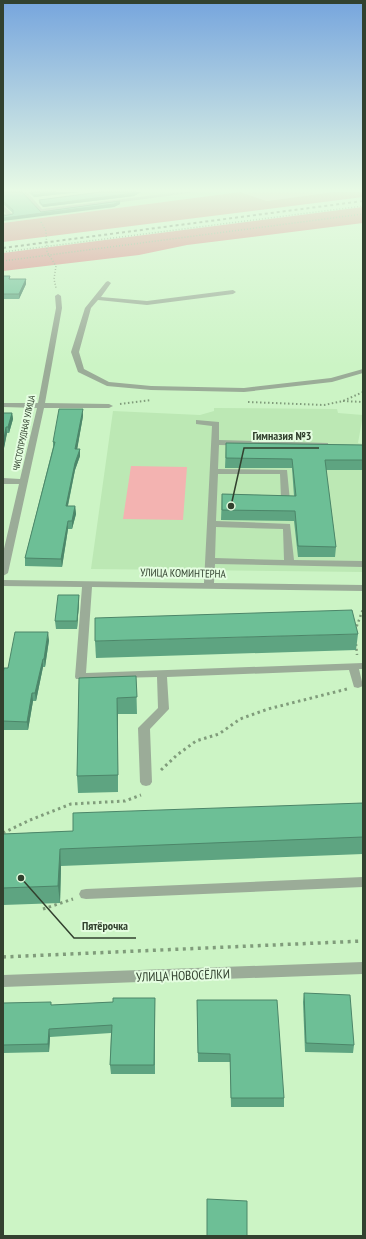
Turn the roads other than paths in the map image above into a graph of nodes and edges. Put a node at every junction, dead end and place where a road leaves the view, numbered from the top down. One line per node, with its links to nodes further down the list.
1 (108, 283): 4 (street)
2 (233, 292): 4 (street)
3 (58, 296): 7 (street, ЧИСТОПРУДНАЯ УЛИЦА)
4 (96, 298): 5 (street)
5 (363, 371)
6 (3, 405): 7 (street)
7 (41, 405): 8 (street); 14 (street, ЧИСТОПРУДНАЯ УЛИЦА)
8 (109, 406)
9 (199, 422): 10 (street)
10 (216, 442): 11 (street); 12 (street)
11 (334, 446)
12 (214, 471): 15 (street); 16 (street)
13 (3, 481): 14 (street)
14 (24, 482): 20 (street, ЧИСТОПРУДНАЯ УЛИЦА)
15 (271, 501)
16 (212, 524): 17 (street); 18 (street)
17 (210, 562): 18 (street); 23 (street)
18 (289, 563): 19 (street)
19 (363, 564)
20 (3, 573)
21 (3, 583): 22 (street, УЛИЦА КОМИНТЕРНА)
22 (87, 583): 23 (street, УЛИЦА КОМИНТЕРНА); 26 (street)
23 (209, 586): 24 (street, УЛИЦА КОМИНТЕРНА)
24 (363, 588)
25 (358, 666): 26 (street); 27 (street)
26 (162, 674): 28 (street)
27 (358, 685)
28 (146, 782)
29 (363, 882): 30 (street)
30 (86, 894)
31 (363, 968): 32 (street, УЛИЦА НОВОСЁЛКИ)
32 (3, 982)

